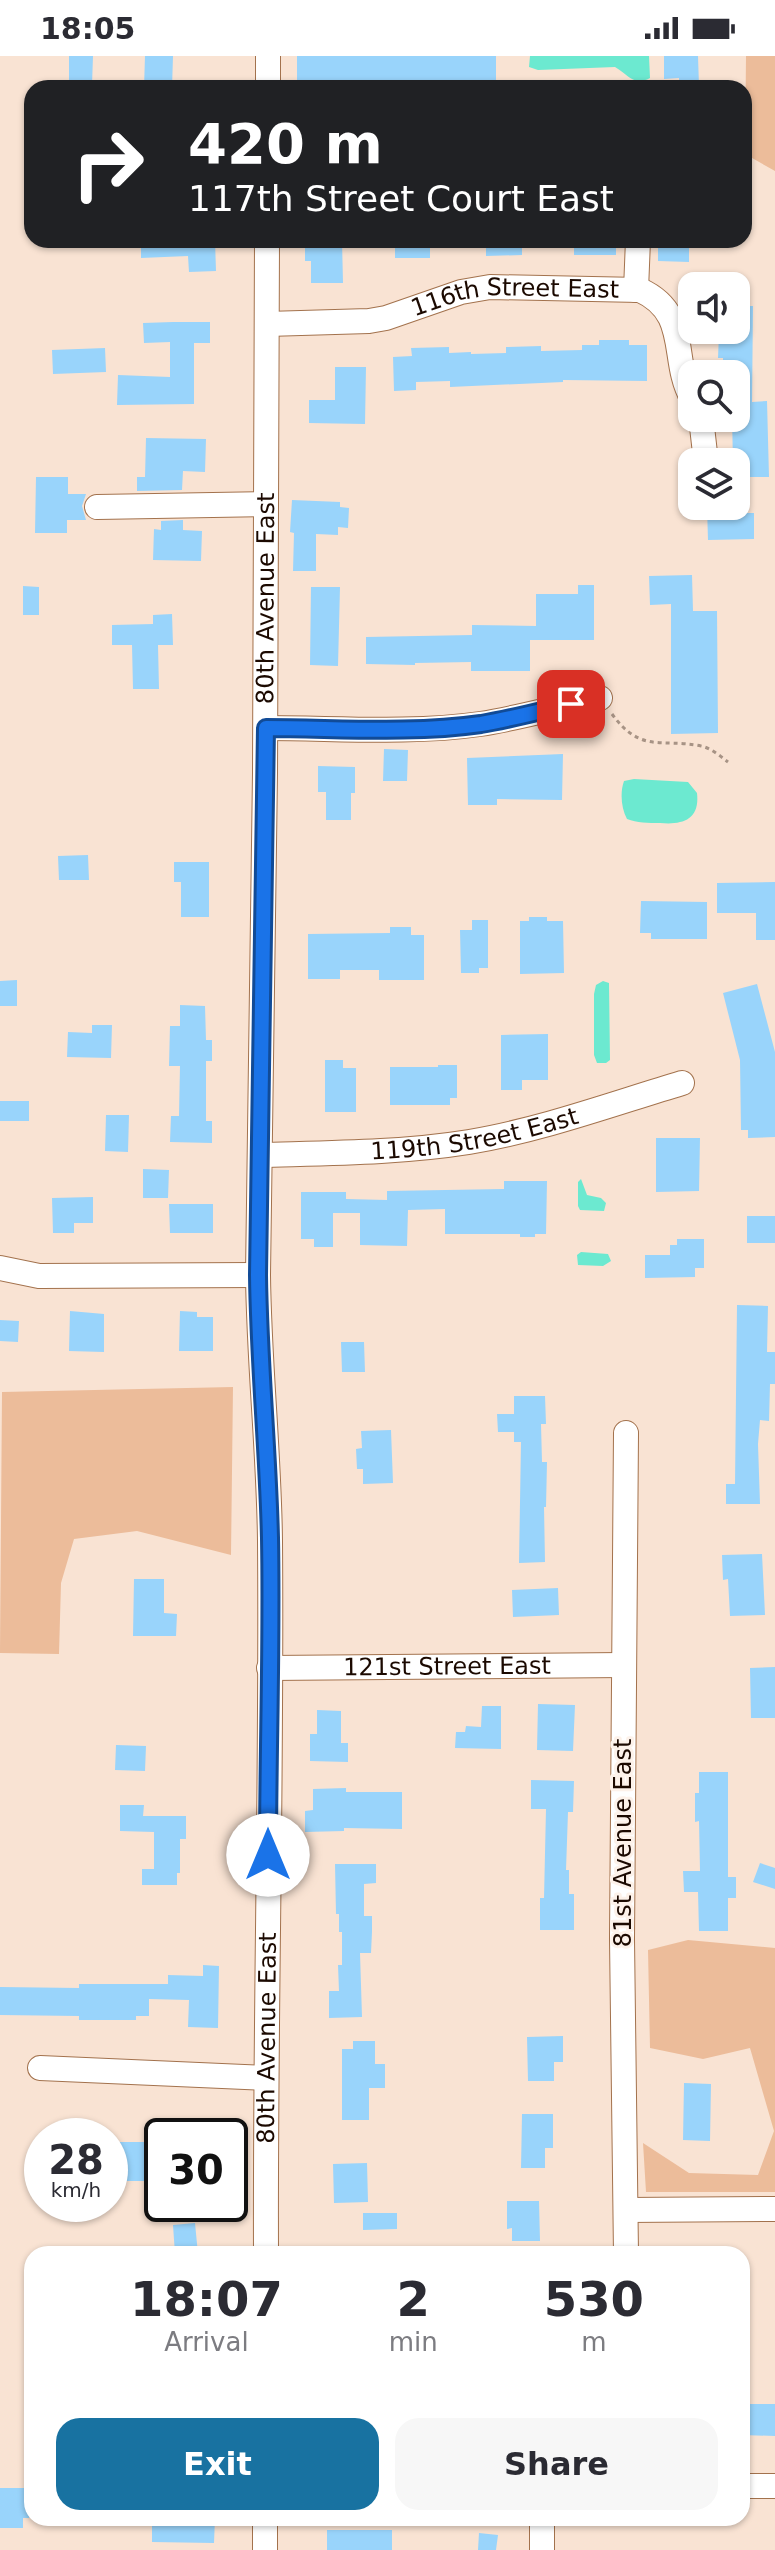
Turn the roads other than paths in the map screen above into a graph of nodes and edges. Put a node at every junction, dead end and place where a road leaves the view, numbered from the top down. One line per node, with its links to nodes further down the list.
1 (268, 56): 2 (street)
2 (268, 80)
3 (267, 248): 6 (street, 80th Avenue East)
4 (638, 248): 5 (street)
5 (636, 290): 6 (street, 116th Street East); 7 (street, 116th Street East)
6 (267, 324): 8 (street, 80th Avenue East)
7 (681, 360)
8 (266, 504): 9 (street); 11 (street, 80th Avenue East)
9 (97, 507)
10 (600, 698): 11 (street)
11 (266, 728): 13 (street, 80th Avenue East)
12 (682, 1083): 13 (street, 119th Street East)
13 (260, 1155): 15 (street, 80th Avenue East)
14 (0, 1268): 15 (street)
15 (258, 1275): 18 (street, 80th Avenue East)
16 (626, 1433): 17 (street, 81st Avenue East)
17 (624, 1665): 18 (street, 121st Street East); 22 (street, 81st Avenue East)
18 (269, 1668): 20 (street, 80th Avenue East)
19 (40, 2068): 20 (street)
20 (265, 2078): 23 (street, 80th Avenue East)
21 (775, 2209): 22 (street)
22 (626, 2210): 24 (street, 81st Avenue East)
23 (266, 2246)
24 (626, 2246)
25 (750, 2486): 26 (street)
26 (775, 2486)
27 (265, 2526): 29 (street)
28 (542, 2526): 30 (street)
29 (265, 2550)
30 (542, 2550)

